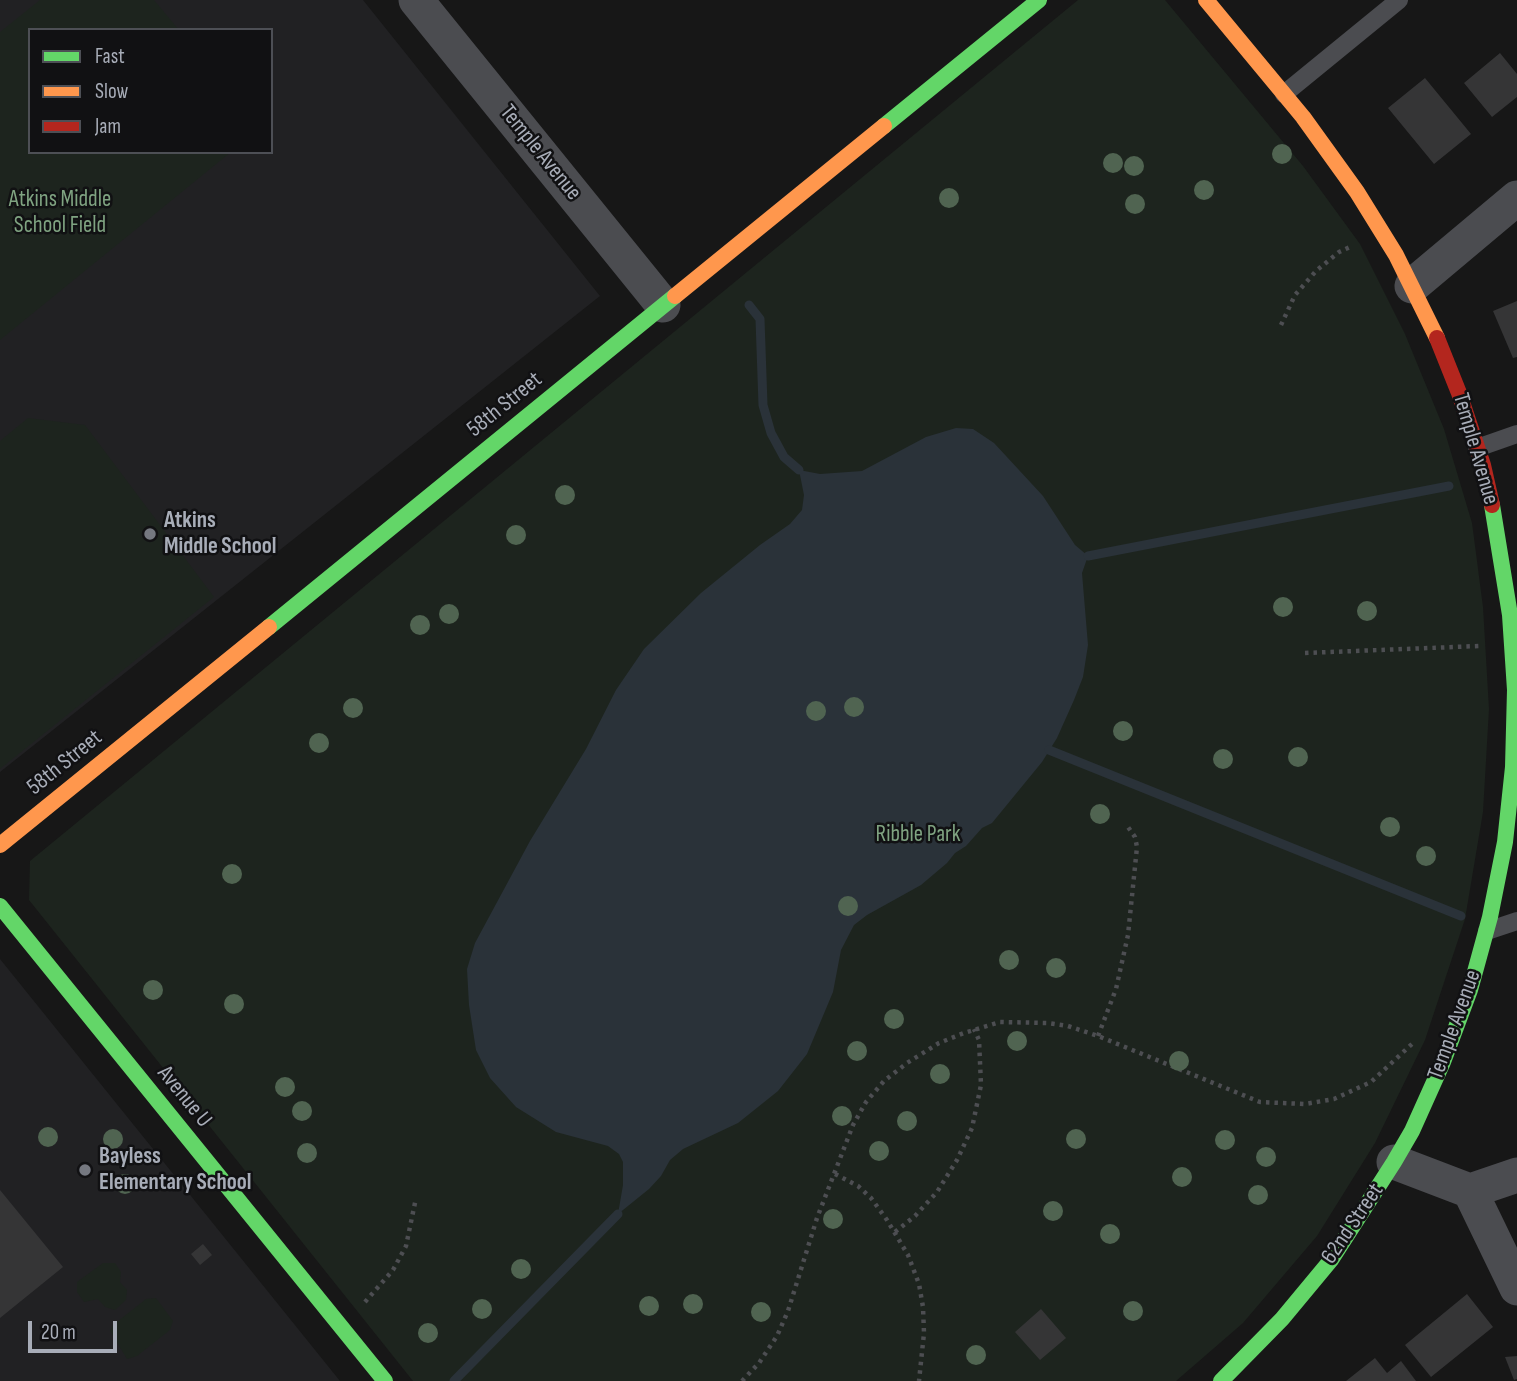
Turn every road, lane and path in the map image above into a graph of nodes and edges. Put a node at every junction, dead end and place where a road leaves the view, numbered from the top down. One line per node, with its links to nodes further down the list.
1 (416, 0): 9 (street, Temple Avenue)
2 (1039, 0): 9 (street, 58th Street)
3 (1206, 0): 5 (street, Temple Avenue)
4 (1399, 0): 5 (lane)
5 (1284, 94): 8 (street, Temple Avenue)
6 (1517, 198): 8 (street)
7 (1350, 247): 10 (path)
8 (1412, 286): 12 (street, Temple Avenue)
9 (663, 305): 17 (street, 58th Street)
10 (1281, 325)
11 (1517, 434): 12 (lane)
12 (1477, 448): 15 (street, Temple Avenue)
13 (1479, 646): 14 (path)
14 (1305, 653)
15 (1516, 676): 20 (street, Temple Avenue)
16 (1128, 827): 22 (path)
17 (0, 845)
18 (0, 906): 32 (street, Avenue U)
19 (1517, 921): 20 (lane)
20 (1487, 931): 24 (street, Temple Avenue)
21 (974, 1029): 22 (path); 25 (path); 29 (path)
22 (1098, 1036): 23 (path)
23 (1419, 1037)
24 (1394, 1162): 27 (street, 62nd Street); 35 (street, 62nd Street)
25 (834, 1174): 29 (path); 33 (path)
26 (1517, 1175): 27 (street)
27 (1470, 1191): 30 (street)
28 (416, 1198): 31 (path)
29 (895, 1232): 34 (path)
30 (1517, 1288)
31 (359, 1307)
32 (385, 1381)
33 (742, 1381)
34 (919, 1381)
35 (1221, 1381)

